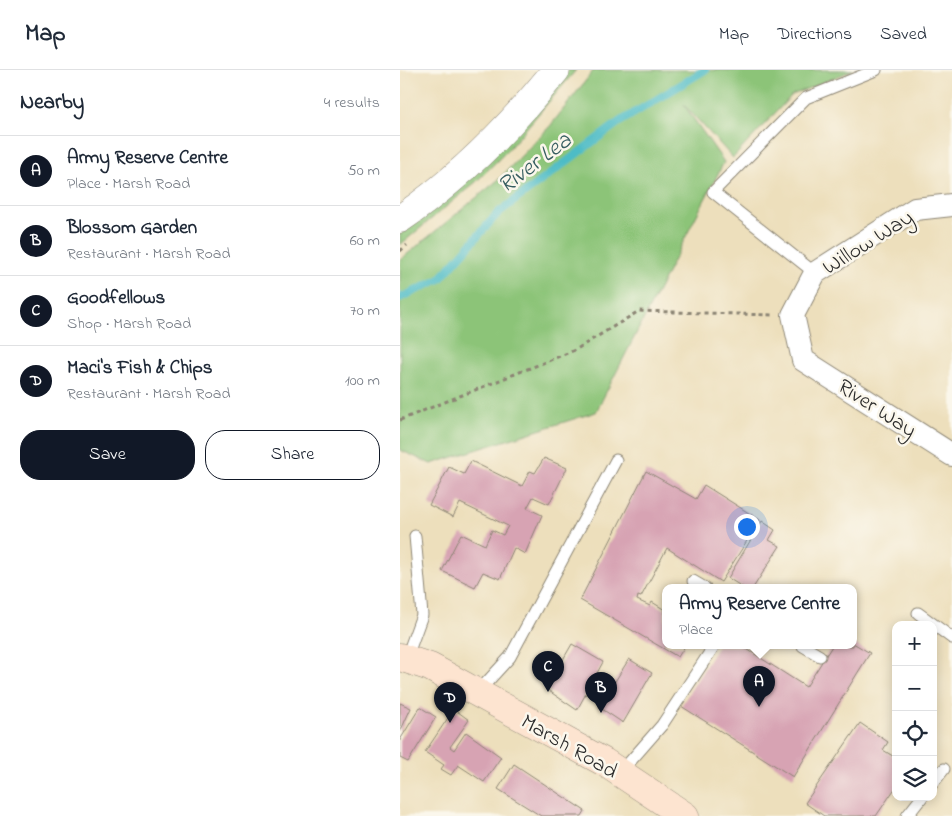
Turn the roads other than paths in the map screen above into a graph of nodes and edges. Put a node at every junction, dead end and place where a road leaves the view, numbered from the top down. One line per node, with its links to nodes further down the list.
1 (556, 70): 4 (street)
2 (876, 70): 5 (lane)
3 (952, 205): 5 (street, Willow Way)
4 (400, 219)
5 (815, 274): 6 (street, Willow Way)
6 (803, 360): 7 (street, River Way)
7 (952, 455)
8 (616, 460): 18 (lane)
9 (415, 536): 17 (lane)
10 (693, 582): 11 (lane)
11 (697, 584)
12 (918, 613): 13 (lane)
13 (952, 638)
14 (712, 649): 20 (lane)
15 (808, 649): 16 (lane)
16 (820, 656)
17 (402, 662): 18 (main road, Marsh Road)
18 (478, 694): 20 (main road, Marsh Road)
19 (944, 769): 21 (lane)
20 (620, 773): 23 (main road, Marsh Road)
21 (937, 778)
22 (919, 801): 24 (lane)
23 (685, 816)
24 (907, 816)

